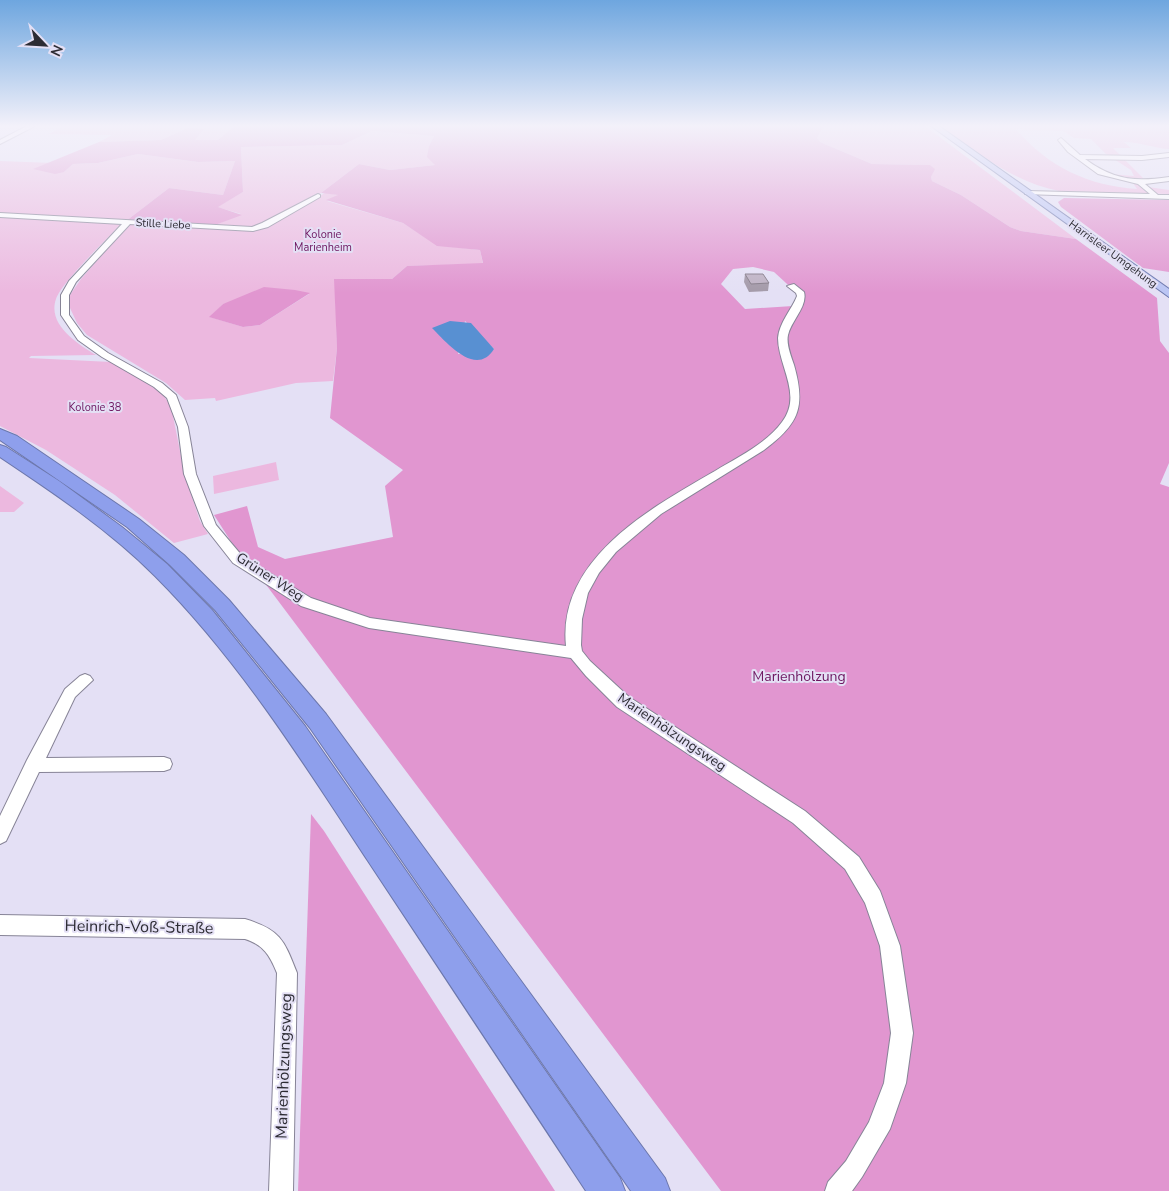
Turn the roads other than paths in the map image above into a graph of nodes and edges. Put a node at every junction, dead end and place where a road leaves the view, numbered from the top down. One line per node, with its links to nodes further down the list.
1 (1011, 182): 5 (main road, Harrisleer Umgehung)
2 (1134, 182): 4 (street)
3 (1154, 182): 4 (street)
4 (1140, 183): 8 (street)
5 (1027, 193): 6 (street); 12 (main road, Harrisleer Umgehung)
6 (1064, 194): 8 (street); 12 (street)
7 (318, 196): 11 (street, Stille Liebe)
8 (1157, 197): 9 (street)
9 (1169, 197)
10 (0, 215): 11 (street, Stille Liebe)
11 (128, 222): 17 (street, Grüner Weg)
12 (1069, 222): 14 (main road, Harrisleer Umgehung)
13 (792, 286): 17 (street)
14 (1169, 294)
15 (0, 434): 26 (highway)
16 (0, 450): 25 (highway)
17 (576, 653): 27 (street, Marienhölzungsweg)
18 (85, 680): 20 (street)
19 (164, 764): 20 (street)
20 (33, 765): 21 (street)
21 (0, 835)
22 (0, 925): 23 (street, Heinrich-Voß-Straße)
23 (274, 944): 24 (street, Marienhölzungsweg)
24 (281, 1191)
25 (606, 1191)
26 (652, 1191)
27 (837, 1191)

